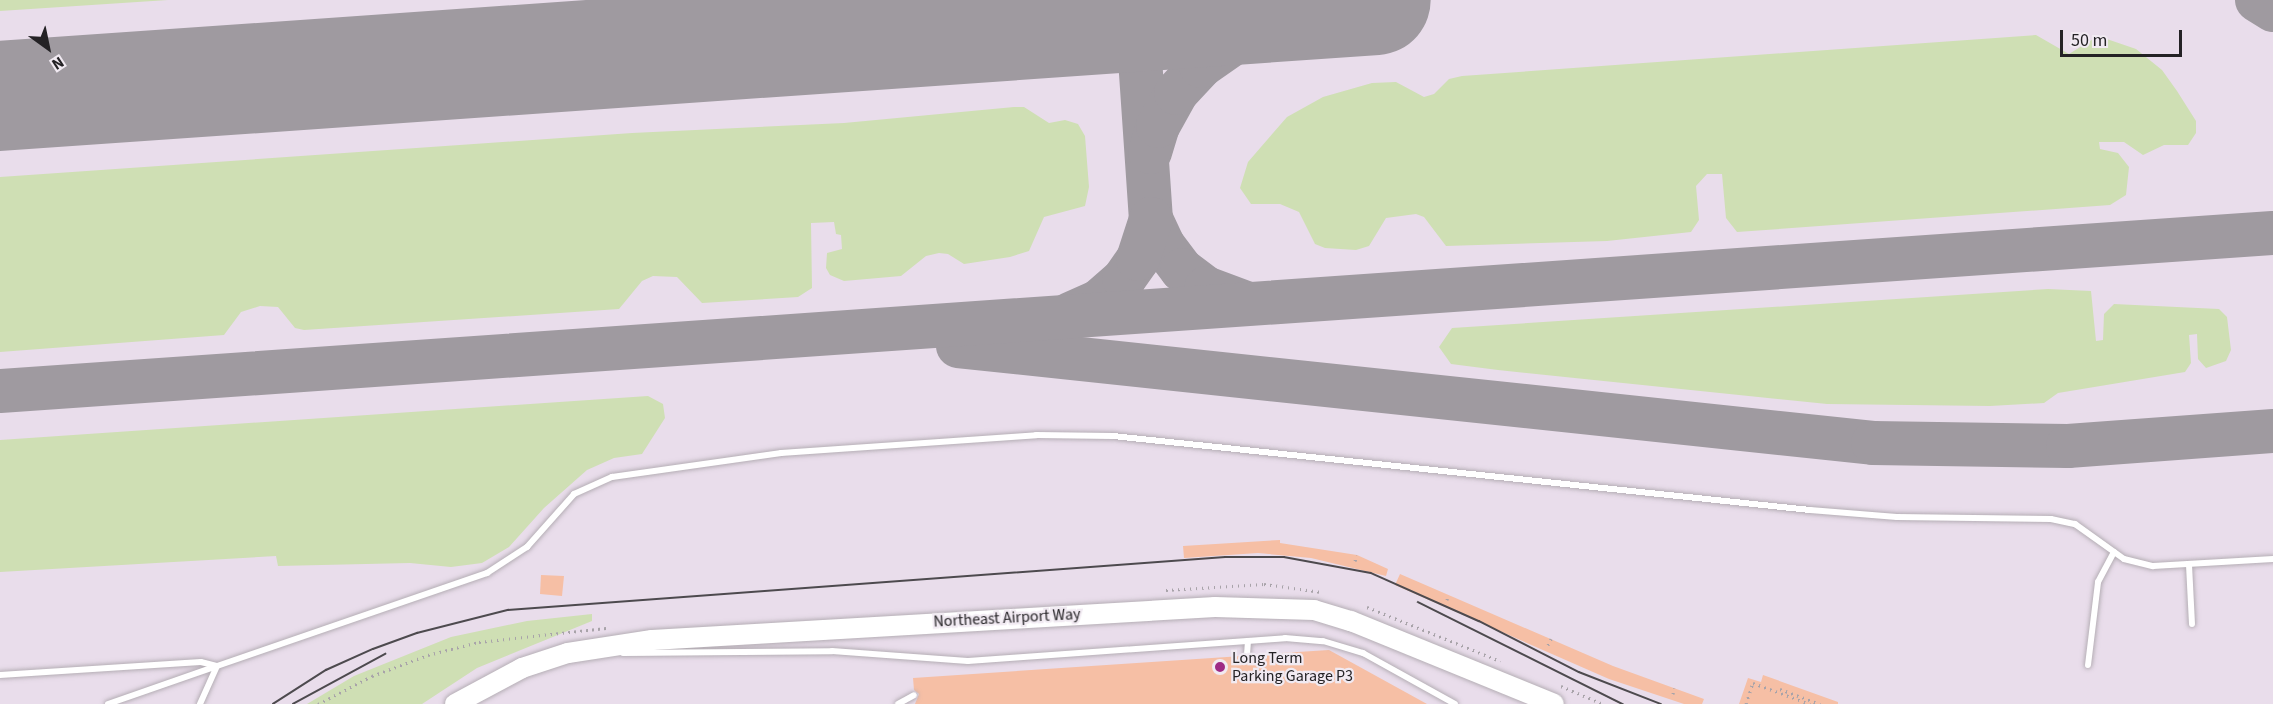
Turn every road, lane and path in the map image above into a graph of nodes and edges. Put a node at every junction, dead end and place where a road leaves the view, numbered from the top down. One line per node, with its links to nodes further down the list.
1 (2114, 552): 5 (lane); 14 (lane); 15 (lane)
2 (1357, 555): 4 (path)
3 (2273, 559): 5 (lane)
4 (1355, 561)
5 (2189, 565): 8 (lane)
6 (1448, 595): 7 (path)
7 (1447, 600)
8 (2192, 624)
9 (1551, 639): 11 (path)
10 (1248, 642): 12 (lane); 13 (lane); 26 (lane)
11 (1548, 645)
12 (568, 653): 16 (main road, Northeast Airport Way); 24 (main road, Northeast Airport Way)
13 (1247, 655)
14 (2088, 665)
15 (217, 666): 17 (lane); 22 (lane); 23 (lane)
16 (1475, 674): 27 (main road); 28 (main road, Northeast Airport Way)
17 (0, 675)
18 (1674, 688): 21 (path)
19 (1780, 689): 31 (path)
20 (914, 694): 25 (lane)
21 (1672, 694)
22 (108, 704)
23 (200, 704)
24 (456, 704)
25 (898, 704)
26 (1455, 704)
27 (1517, 704)
28 (1554, 704)
29 (1746, 704): 30 (path)
30 (1808, 704)
31 (1820, 704)

